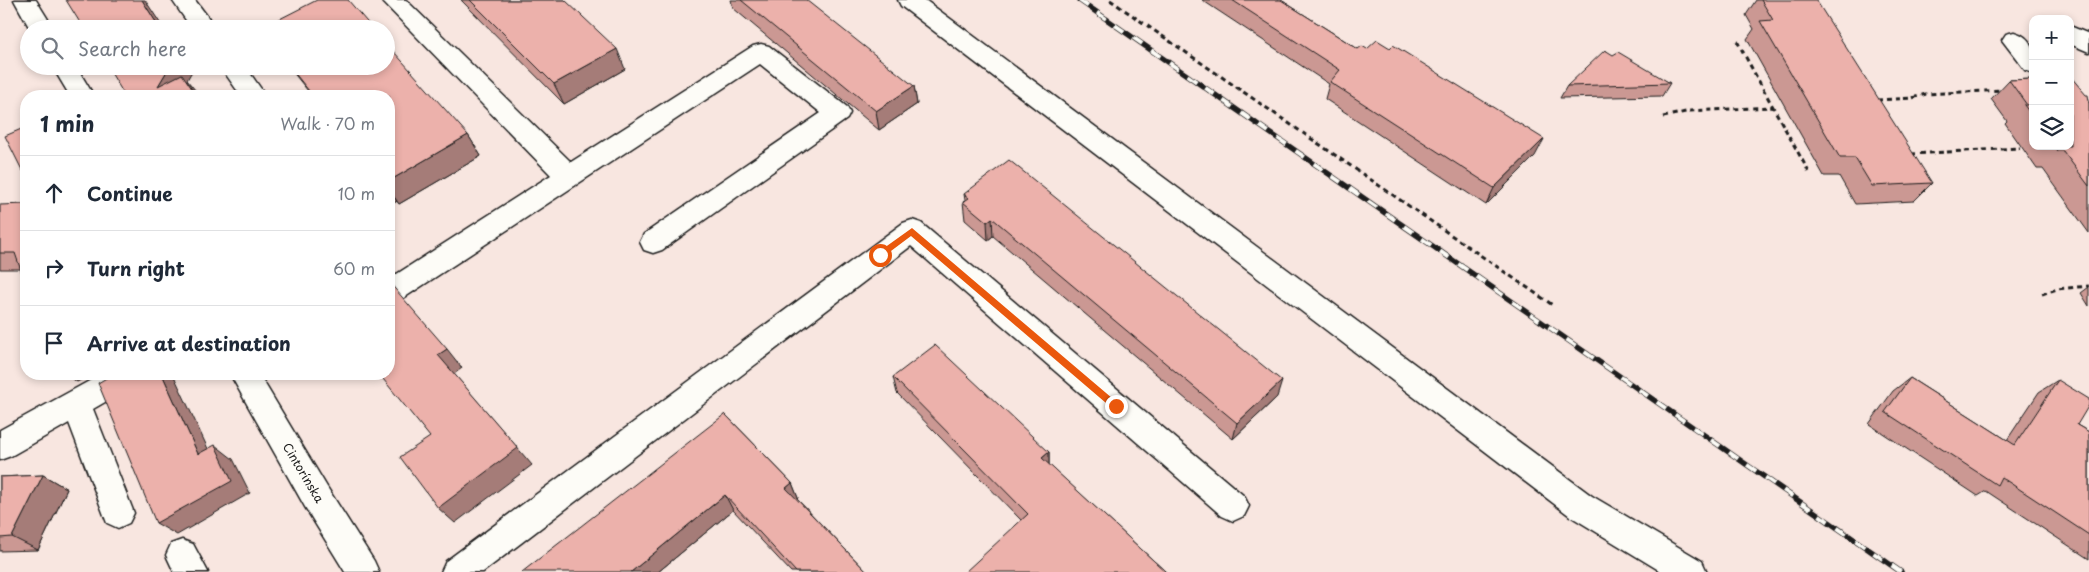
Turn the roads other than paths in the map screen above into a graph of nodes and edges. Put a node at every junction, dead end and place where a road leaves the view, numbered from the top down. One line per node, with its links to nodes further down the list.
1 (25, 0): 5 (street)
2 (183, 0): 6 (street)
3 (392, 0): 15 (street)
4 (909, 0): 26 (street)
5 (37, 20)
6 (197, 20)
7 (2074, 36): 9 (street)
8 (2014, 40): 10 (street)
9 (2089, 44)
10 (2030, 60)
11 (69, 75): 13 (street)
12 (239, 75): 14 (street)
13 (78, 90)
14 (250, 90)
15 (569, 177): 16 (street); 17 (street)
16 (653, 242)
17 (395, 289)
18 (117, 380): 20 (street)
19 (254, 380): 24 (street, Cintorínska)
20 (76, 403): 21 (street); 23 (street)
21 (0, 446)
22 (1233, 506): 25 (street)
23 (118, 513)
24 (363, 572)
25 (457, 572)
26 (1691, 572)

